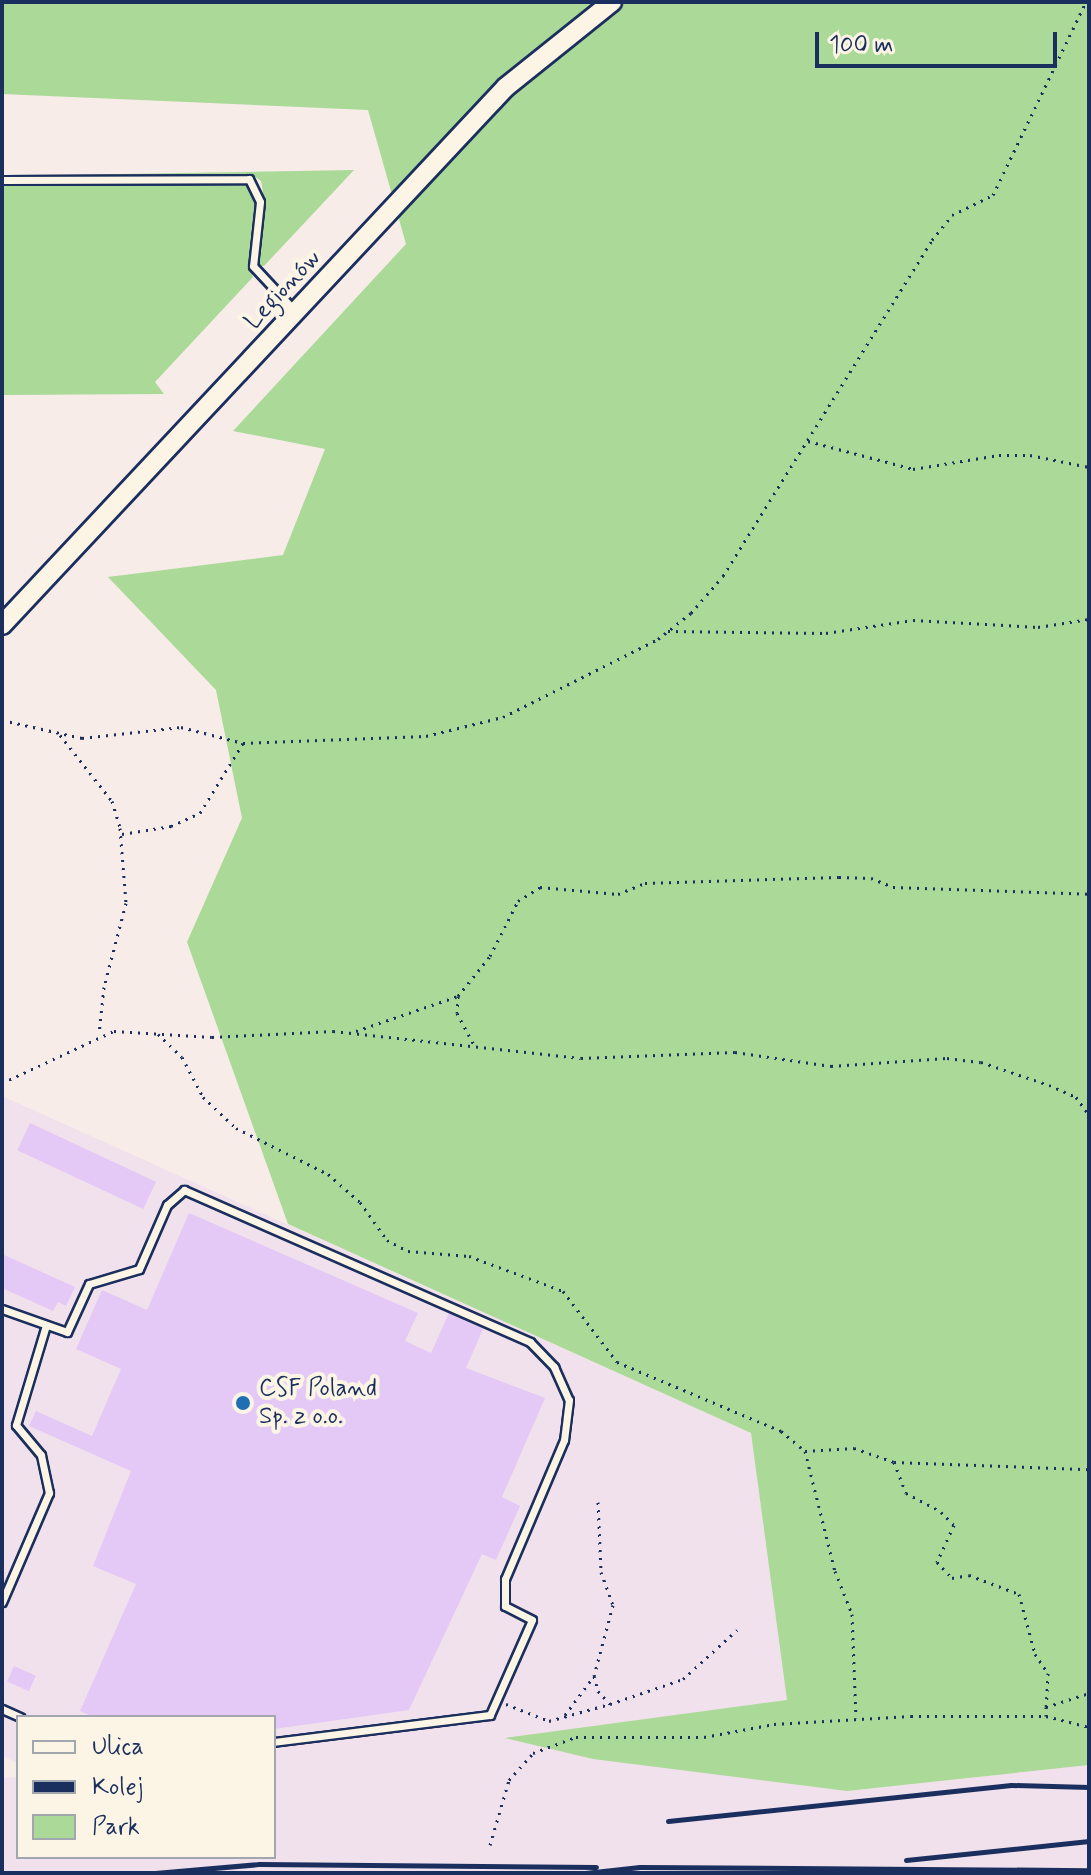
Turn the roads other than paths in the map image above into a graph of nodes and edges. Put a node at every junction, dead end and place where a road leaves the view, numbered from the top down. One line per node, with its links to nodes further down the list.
1 (612, 2): 3 (street, Legionów)
2 (2, 180): 3 (lane)
3 (296, 312): 4 (street, Legionów)
4 (2, 625)
5 (2, 1309): 6 (lane)
6 (46, 1325): 7 (lane); 8 (lane)
7 (2, 1602)
8 (276, 1742)

